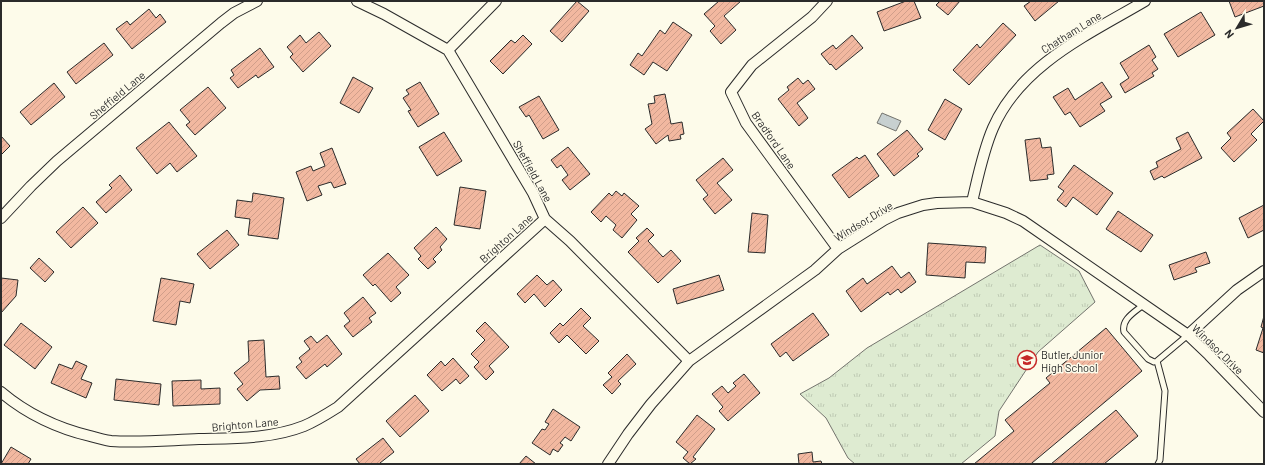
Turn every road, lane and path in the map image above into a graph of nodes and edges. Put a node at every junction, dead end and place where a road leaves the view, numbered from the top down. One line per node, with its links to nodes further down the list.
1 (257, 1): 8 (street, Sheffield Lane)
2 (357, 1): 6 (street, Sheffield Lane)
3 (496, 1): 6 (street)
4 (827, 1): 10 (street, Bradford Lane)
5 (1145, 1): 7 (street, Chatham Lane)
6 (448, 50): 9 (street, Sheffield Lane)
7 (972, 202): 10 (street, Windsor Drive); 12 (street, Windsor Drive)
8 (1, 218)
9 (545, 219): 15 (street, Sheffield Lane); 16 (street, Brighton Lane)
10 (838, 249): 15 (street, Windsor Drive)
11 (1264, 271): 13 (street)
12 (1143, 305): 13 (street, Windsor Drive); 14 (lane)
13 (1188, 335): 14 (lane); 17 (street, Windsor Drive)
14 (1157, 360): 19 (lane)
15 (689, 361): 18 (street, Windsor Drive)
16 (1, 392)
17 (1264, 412)
18 (608, 464)
19 (1158, 464)

